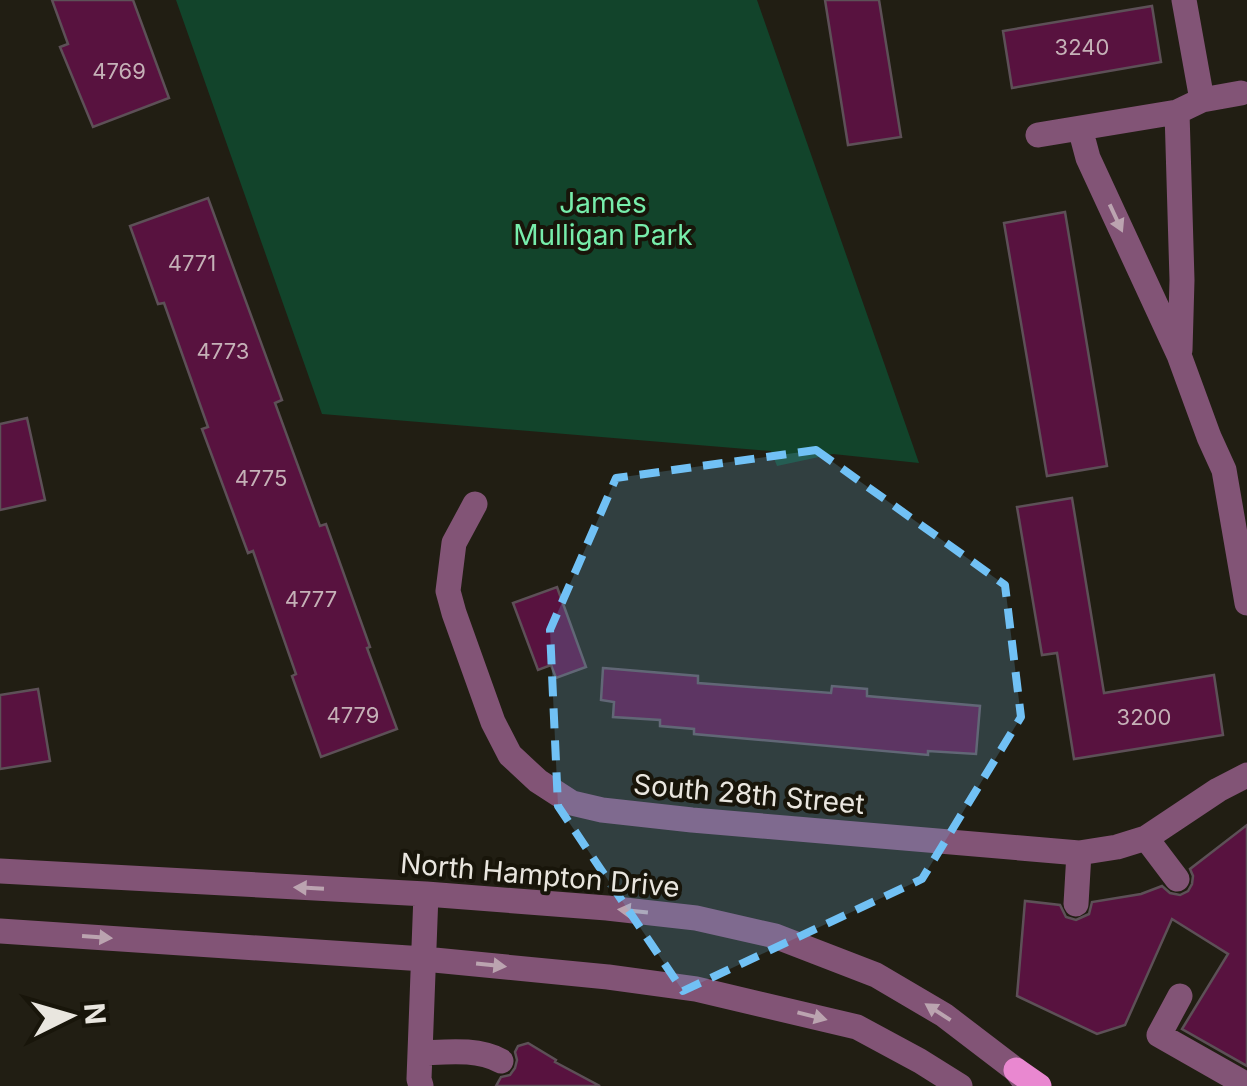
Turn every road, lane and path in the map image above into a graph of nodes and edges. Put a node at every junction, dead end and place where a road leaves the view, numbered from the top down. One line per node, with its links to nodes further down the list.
1 (1184, 0): 3 (street)
2 (1241, 93): 3 (street)
3 (1202, 100): 4 (street)
4 (1176, 112): 5 (street); 7 (street)
5 (1080, 128): 6 (street); 7 (street, one-way to 7)
6 (1038, 135)
7 (1180, 355): 9 (street)
8 (475, 504): 12 (street, South 28th Street)
9 (1247, 604)
10 (1247, 775): 11 (street, South 28th Street)
11 (1146, 838): 12 (street, South 28th Street); 14 (street)
12 (1079, 853): 17 (street)
13 (0, 871): 15 (street); 16 (street, North Hampton Drive, one-way to 13)
14 (1177, 879)
15 (0, 888)
16 (426, 894): 19 (street); 23 (street, North Hampton Drive, one-way to 16)
17 (1076, 904)
18 (0, 931): 19 (street, one-way to 19)
19 (424, 959): 21 (street); 25 (street, one-way to 25)
20 (1180, 996): 27 (street)
21 (420, 1053): 22 (street); 24 (street)
22 (501, 1061)
23 (1022, 1078): 26 (main road)
24 (421, 1086)
25 (960, 1086)
26 (1039, 1086)
27 (1247, 1086)

